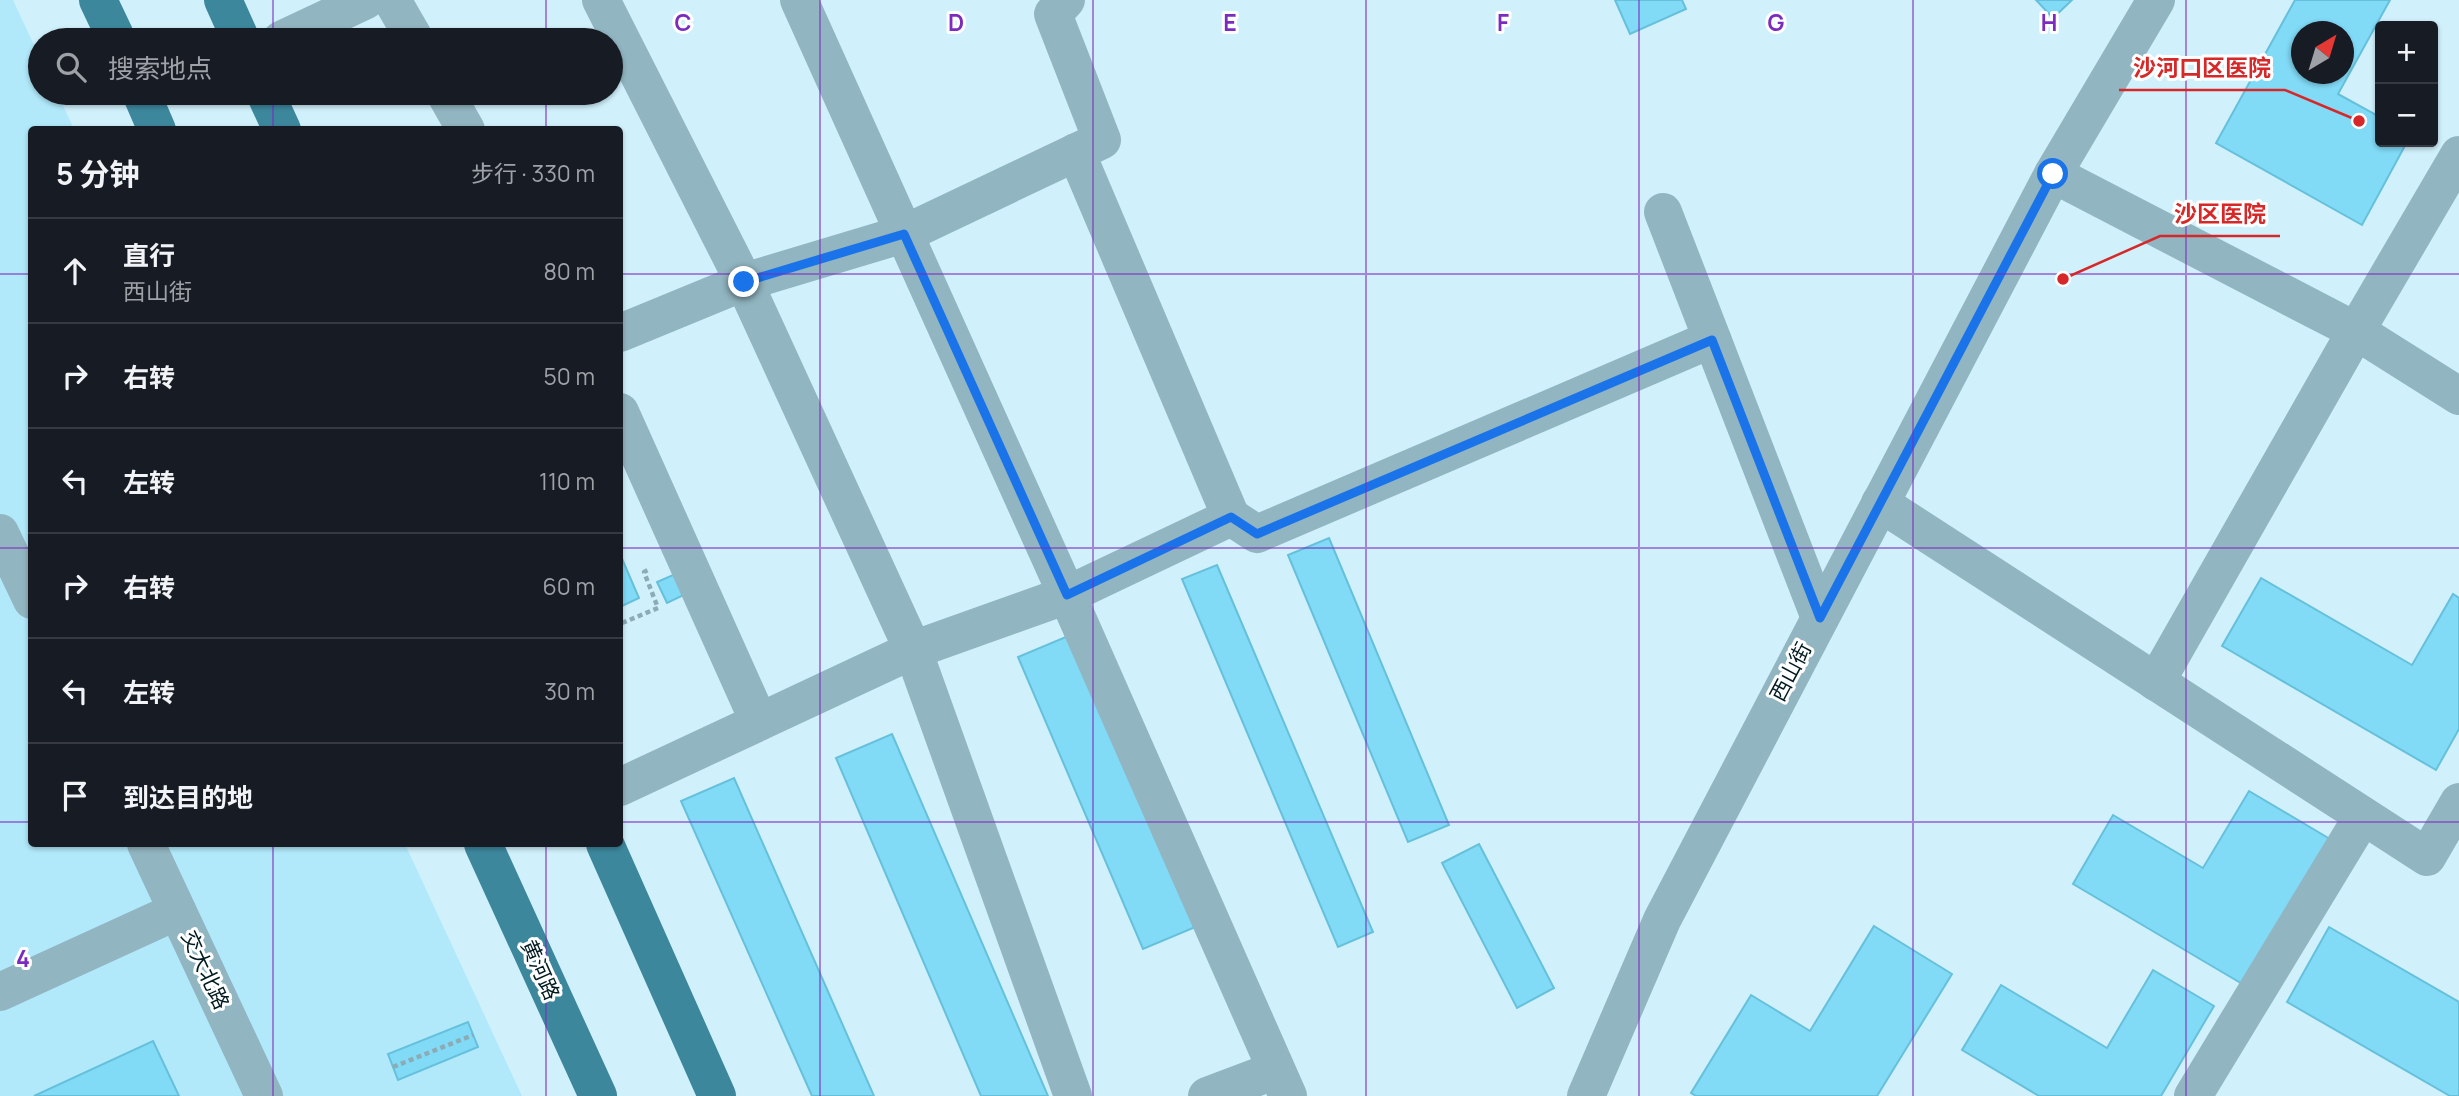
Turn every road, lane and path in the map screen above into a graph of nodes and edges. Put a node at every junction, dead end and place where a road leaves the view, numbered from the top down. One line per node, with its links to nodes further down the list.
1 (98, 0): 9 (main road)
2 (223, 0): 10 (main road)
3 (366, 0): 11 (street)
4 (392, 0): 12 (street)
5 (601, 0): 13 (street)
6 (799, 0): 25 (street)
7 (1066, 0): 21 (street)
8 (2156, 0): 23 (street, 西山街)
9 (111, 28)
10 (236, 28)
11 (306, 28)
12 (408, 28)
13 (615, 28)
14 (623, 43): 26 (street)
15 (146, 105): 18 (main road)
16 (271, 105): 19 (main road)
17 (452, 105): 20 (street)
18 (155, 126)
19 (280, 126)
20 (464, 126)
21 (1076, 152): 25 (street); 33 (street)
22 (2459, 155): 28 (street)
23 (2053, 174): 28 (street); 32 (street, 西山街)
24 (1663, 212): 29 (street)
25 (904, 234): 26 (street); 37 (street)
26 (744, 282): 27 (street); 40 (street)
27 (623, 331)
28 (2356, 331): 30 (street); 41 (street)
29 (1712, 340): 33 (street); 38 (street)
30 (2459, 396)
31 (623, 419): 42 (street)
32 (1880, 503): 38 (street, 西山街); 41 (street)
33 (1231, 517): 37 (street)
34 (0, 533): 36 (street)
35 (652, 568): 39 (path)
36 (28, 592)
37 (1067, 595): 40 (street); 53 (street)
38 (1820, 618): 59 (street, 西山街)
39 (623, 623)
40 (913, 650): 42 (street); 57 (street)
41 (2156, 682): 45 (street)
42 (759, 722): 43 (street)
43 (623, 786)
44 (2459, 802): 45 (street)
45 (2363, 816): 60 (street)
46 (147, 847): 49 (street, 交大北路)
47 (484, 847): 55 (main road, 黄河路)
48 (606, 847): 56 (main road)
49 (177, 911): 50 (street); 54 (street, 交大北路)
50 (0, 992)
51 (473, 1035): 52 (path)
52 (393, 1067)
53 (1282, 1083): 58 (street)
54 (264, 1096)
55 (598, 1096)
56 (717, 1096)
57 (1073, 1096)
58 (1207, 1096)
59 (1586, 1096)
60 (2193, 1096)

